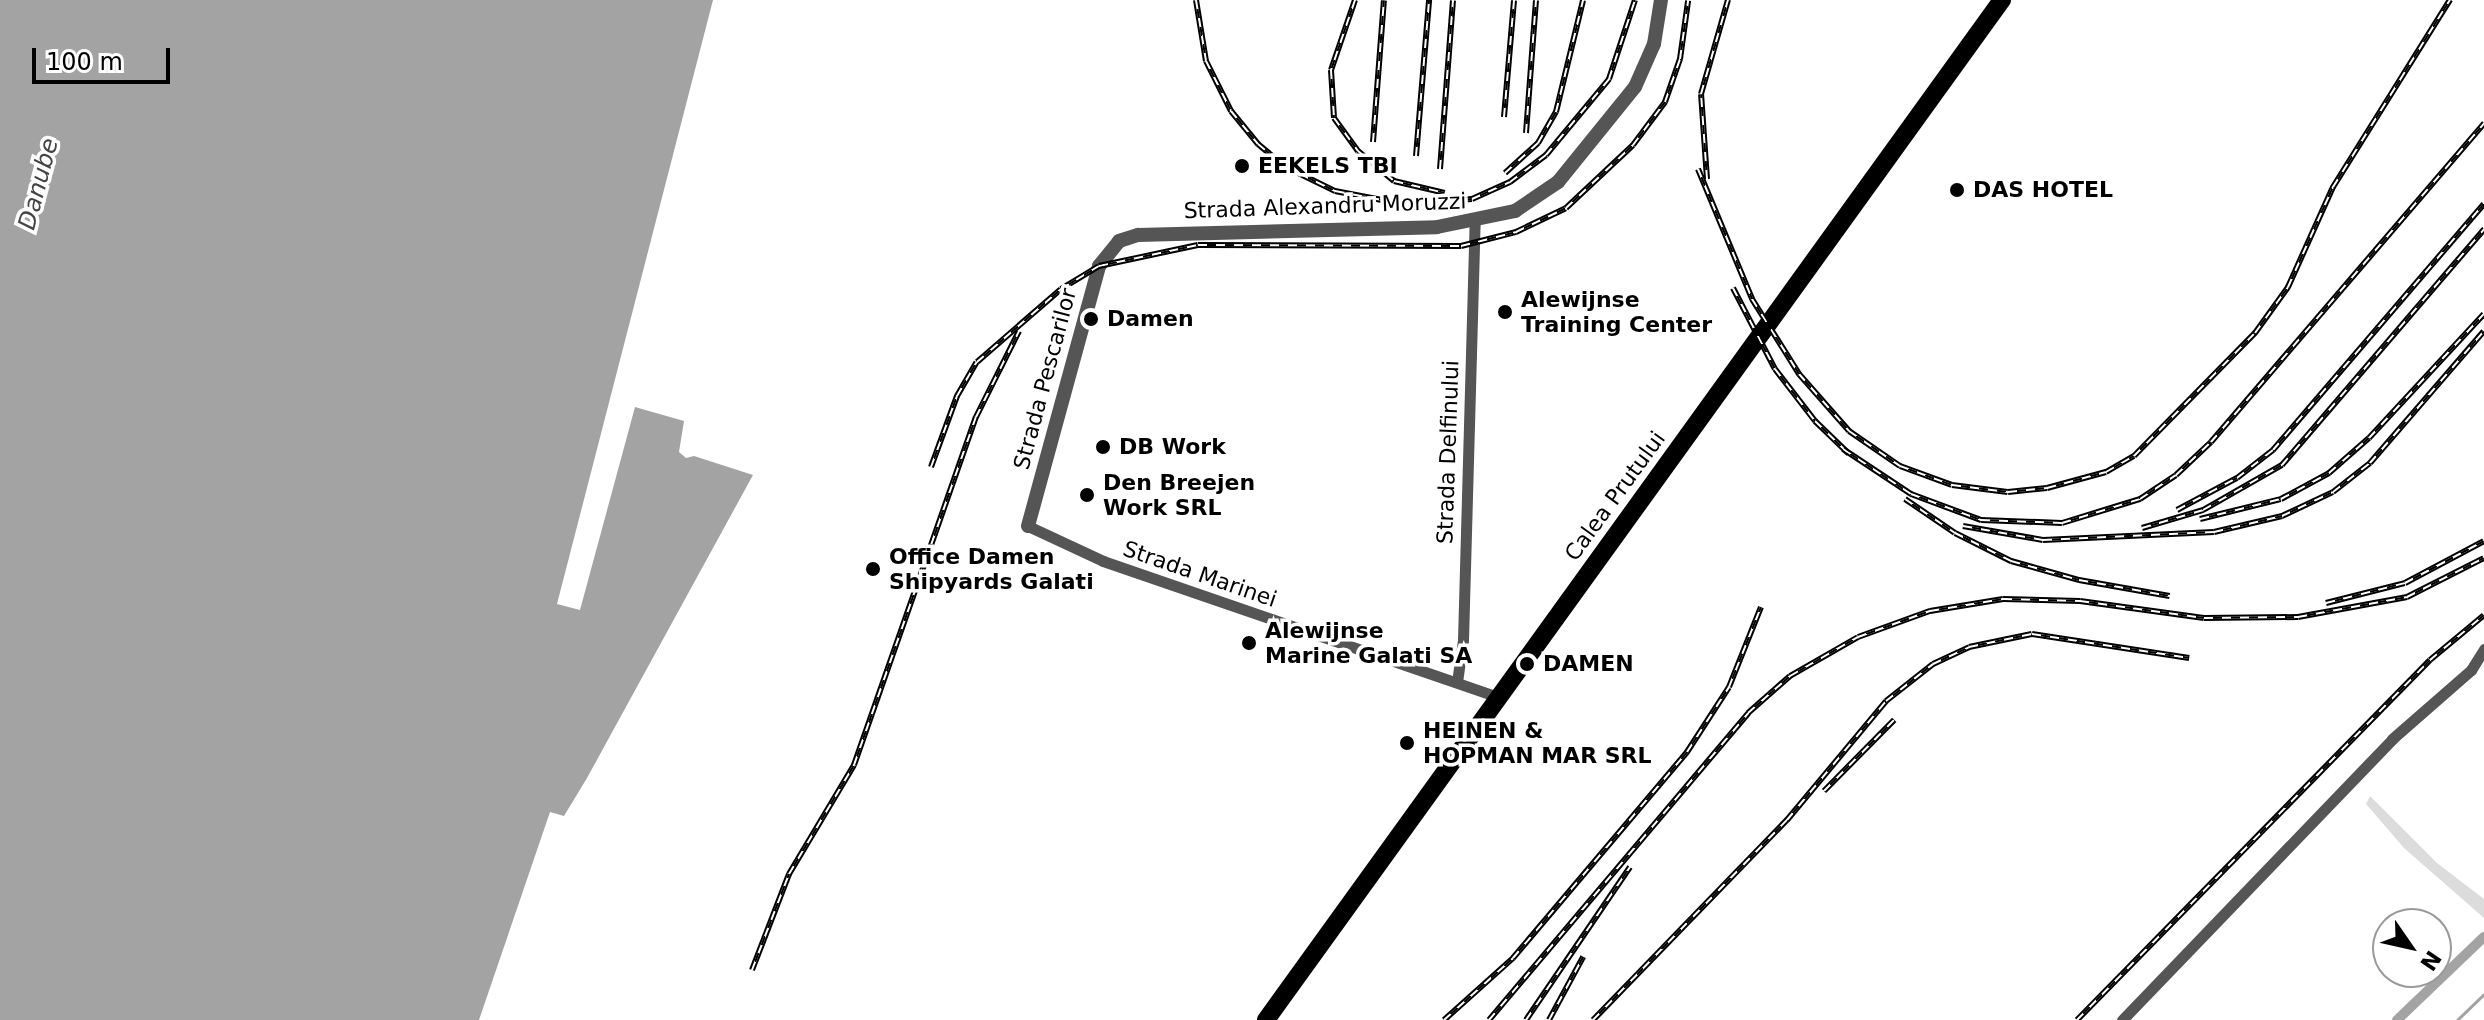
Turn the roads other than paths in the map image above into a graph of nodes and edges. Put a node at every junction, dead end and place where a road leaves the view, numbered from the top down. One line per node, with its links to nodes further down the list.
1 (1661, 0): 3 (street, Strada Alexandru Moruzzi)
2 (2002, 0): 8 (highway, Calea Prutului)
3 (1475, 223): 4 (street, Strada Alexandru Moruzzi); 7 (street, Strada Delfinului)
4 (1113, 247): 5 (street, Strada Pescarilor)
5 (1028, 526): 7 (street, Strada Marinei)
6 (2484, 649): 10 (street)
7 (1457, 682): 8 (street, Strada Marinei)
8 (1499, 697): 9 (highway, Calea Prutului)
9 (1266, 1020)
10 (2122, 1020)

